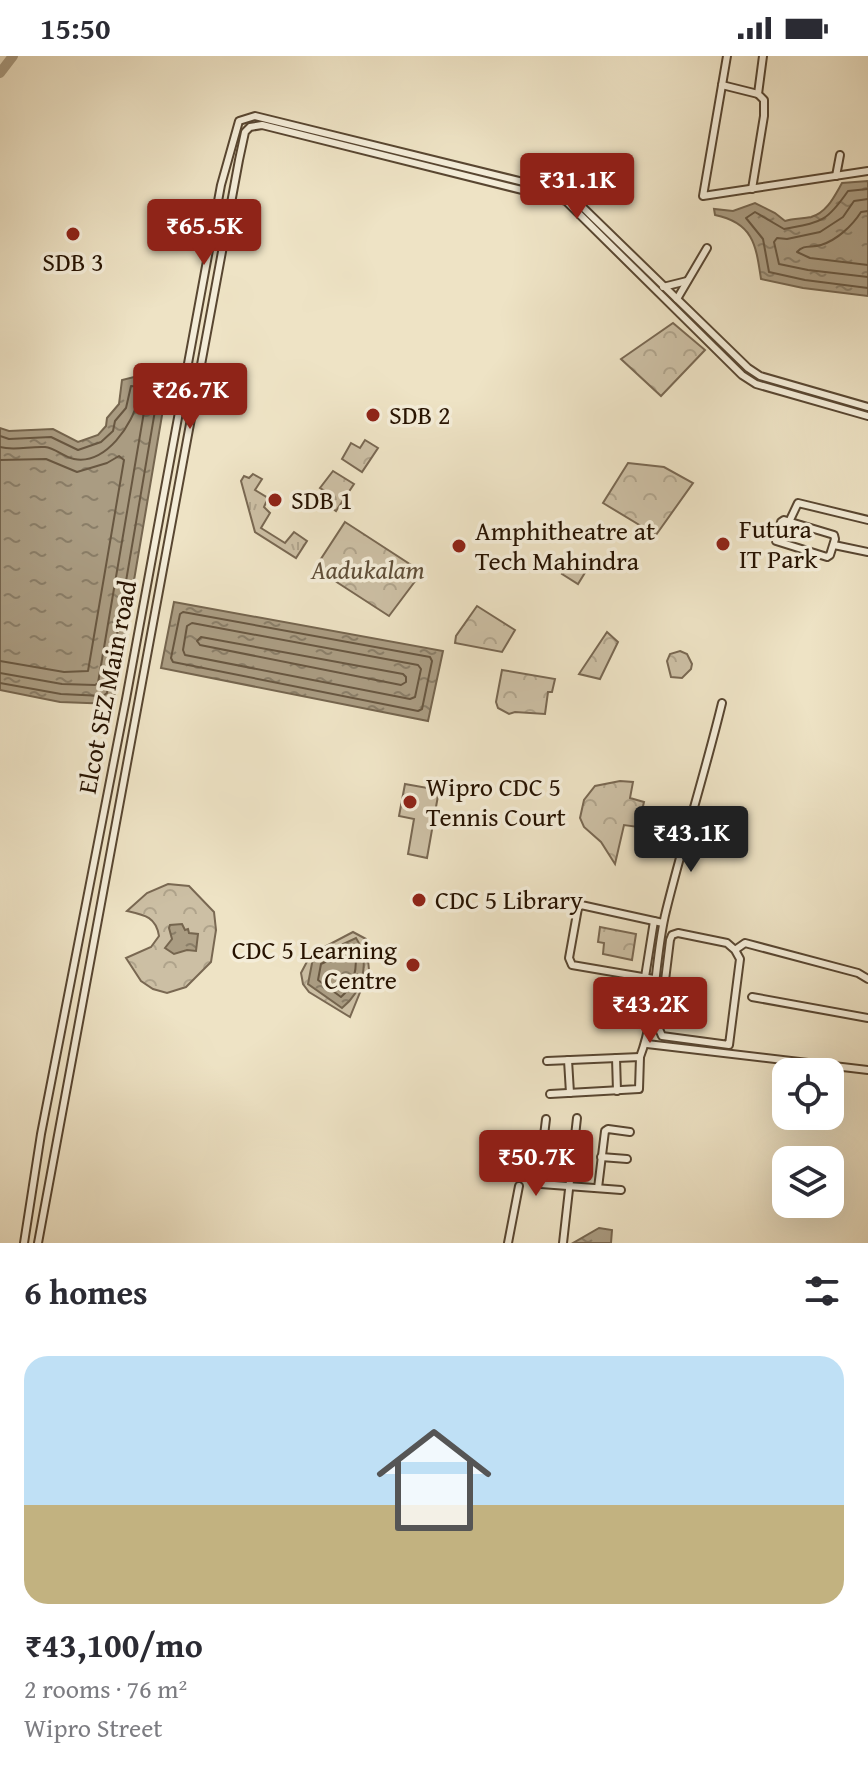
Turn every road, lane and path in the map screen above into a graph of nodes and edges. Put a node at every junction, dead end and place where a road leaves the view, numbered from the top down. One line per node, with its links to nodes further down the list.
1 (727, 56): 3 (street)
2 (763, 56): 4 (street)
3 (722, 85): 4 (street); 10 (street)
4 (758, 94): 10 (street)
5 (231, 145): 6 (street); 11 (street); 23 (street, Elcot SEZ Main road)
6 (242, 147): 11 (street); 24 (street, Elcot SEZ Main road)
7 (840, 155): 9 (street)
8 (868, 171): 9 (street)
9 (836, 176): 10 (street)
10 (752, 189)
11 (542, 190): 14 (street); 16 (street)
12 (707, 248): 13 (street)
13 (688, 281): 14 (street); 15 (street)
14 (663, 287): 15 (street)
15 (677, 299): 16 (street)
16 (713, 339): 17 (street); 18 (street)
17 (868, 407)
18 (868, 416)
19 (868, 520): 20 (street)
20 (789, 522): 21 (street); 21 (street)
21 (834, 544): 22 (street)
22 (868, 551)
23 (126, 699): 24 (street); 56 (street, Elcot SEZ Main road)
24 (140, 700): 57 (street, Elcot SEZ Main road)
25 (722, 703): 27 (street)
26 (654, 921): 27 (street); 31 (street); 31 (street)
27 (663, 923): 32 (street)
28 (735, 950): 30 (street); 37 (street); 37 (street)
29 (868, 972): 30 (street)
30 (858, 973): 33 (street)
31 (645, 977): 32 (street)
32 (654, 979): 36 (street)
33 (868, 979)
34 (752, 997): 35 (street)
35 (868, 1018)
36 (647, 1044): 38 (street); 39 (street)
37 (729, 1045): 38 (street)
38 (728, 1053): 43 (street)
39 (640, 1057): 40 (street); 44 (street)
40 (616, 1058): 41 (street); 44 (street)
41 (568, 1060): 42 (street); 45 (street)
42 (547, 1061)
43 (868, 1070)
44 (617, 1091): 45 (street)
45 (570, 1093): 46 (street)
46 (550, 1094)
47 (577, 1118): 53 (street)
48 (546, 1119): 53 (street)
49 (630, 1132): 50 (street)
50 (601, 1157): 51 (street); 54 (street)
51 (627, 1159)
52 (519, 1186): 60 (street)
53 (570, 1186): 54 (street); 61 (street)
54 (598, 1188): 55 (street)
55 (621, 1190)
56 (27, 1224): 57 (street); 58 (street, Elcot SEZ Main road)
57 (41, 1226): 59 (street)
58 (24, 1243)
59 (38, 1243)
60 (508, 1243)
61 (563, 1243)

